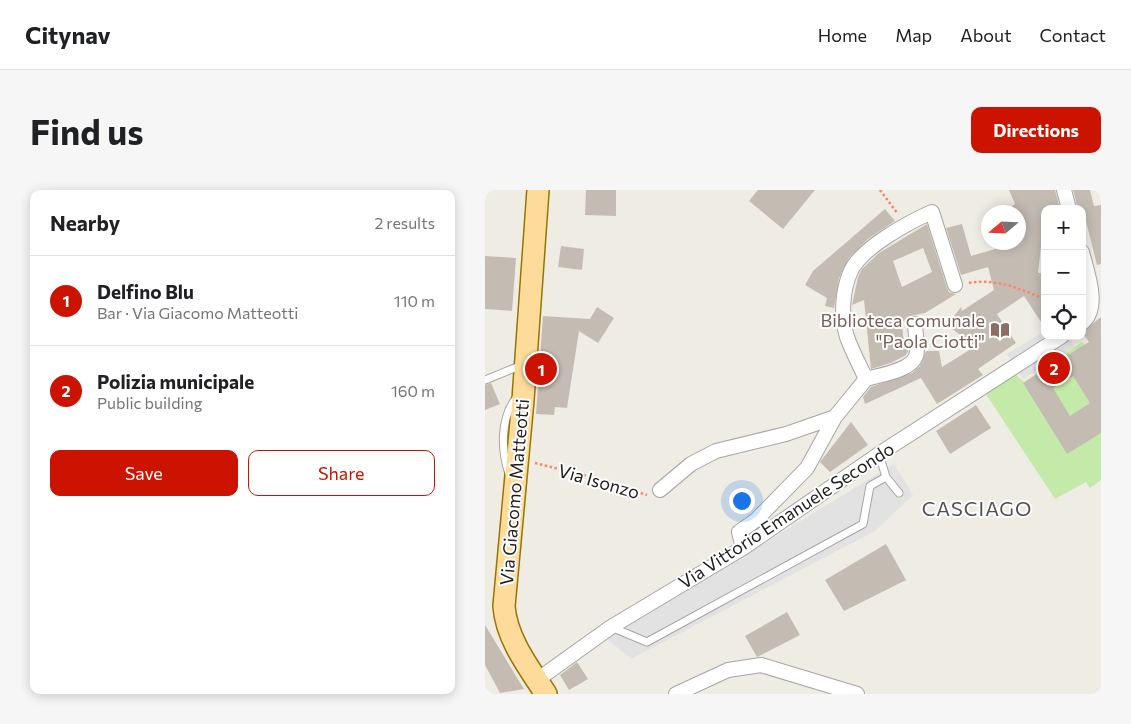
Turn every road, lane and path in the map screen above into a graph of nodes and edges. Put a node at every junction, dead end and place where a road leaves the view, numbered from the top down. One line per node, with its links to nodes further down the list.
1 (538, 190): 12 (main road, Via Giacomo Matteotti)
2 (880, 190): 5 (path)
3 (1063, 190): 4 (street)
4 (1068, 205)
5 (905, 223): 7 (street); 13 (street)
6 (1086, 269): 9 (street)
7 (955, 285): 8 (path)
8 (1041, 297)
9 (1086, 320)
10 (915, 324): 13 (street)
11 (1056, 340): 16 (street, Via Vittorio Emanuele Secondo)
12 (525, 364): 14 (lane); 23 (main road, Via Giacomo Matteotti)
13 (866, 379): 15 (street)
14 (485, 380)
15 (835, 417): 19 (street, Via Isonzo); 21 (street)
16 (879, 454): 18 (lane); 21 (street, Via Vittorio Emanuele Secondo)
17 (528, 461): 19 (path, Via Isonzo)
18 (886, 477): 20 (lane); 22 (lane)
19 (660, 490)
20 (899, 493)
21 (743, 548): 22 (street, Via Vittorio Emanuele Secondo)
22 (611, 627): 23 (street, Via Vittorio Emanuele Secondo)
23 (541, 687)
24 (676, 694): 25 (street)
25 (857, 694)

